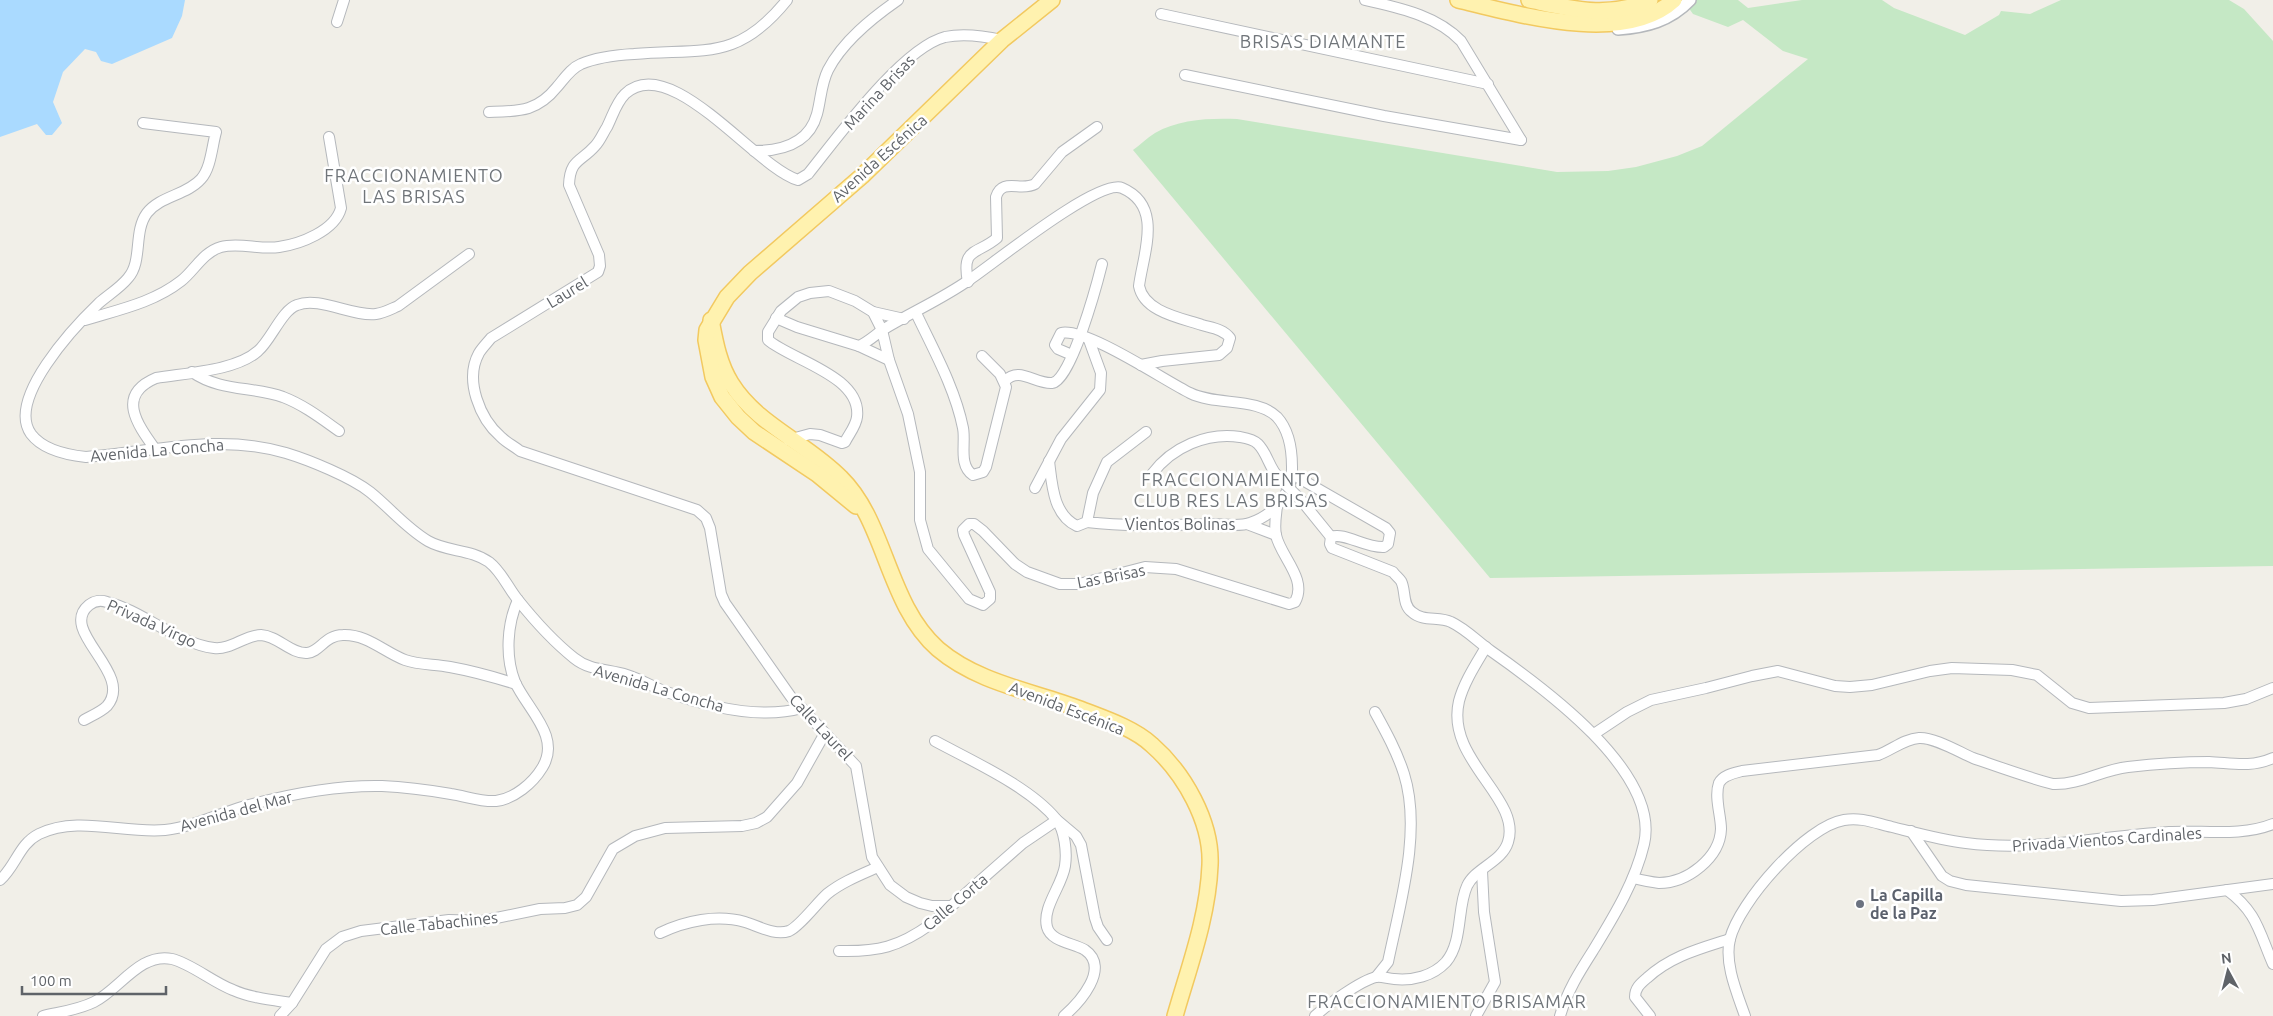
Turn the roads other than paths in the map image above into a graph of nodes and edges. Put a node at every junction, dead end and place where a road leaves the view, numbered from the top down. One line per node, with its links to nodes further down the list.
1 (344, 0): 14 (street)
2 (787, 0): 18 (street)
3 (898, 0): 22 (street)
4 (1052, 0): 15 (main road, Avenida Escénica)
5 (1365, 0): 17 (street)
6 (1458, 0): 13 (main road)
7 (1529, 0): 13 (main road)
8 (1624, 0): 13 (street)
9 (1650, 0): 13 (main road)
10 (1674, 0): 13 (main road)
11 (1690, 0): 13 (street)
12 (1161, 14): 17 (street)
13 (1589, 18)
14 (337, 22)
15 (1002, 40): 23 (street, Marina Brisas); 32 (main road, Avenida Escénica)
16 (1185, 75): 17 (street)
17 (1488, 84)
18 (489, 112)
19 (143, 123): 31 (street, Avenida La Concha)
20 (1097, 127): 26 (street)
21 (329, 138): 31 (street)
22 (754, 151): 23 (street, Laurel); 53 (street, Laurel)
23 (803, 178)
24 (469, 254): 40 (street)
25 (1102, 264): 34 (street)
26 (968, 282): 28 (street); 39 (street)
27 (873, 312): 29 (street); 30 (street); 33 (street, Las Brisas)
28 (916, 313): 30 (street); 41 (street)
29 (776, 318): 35 (street); 44 (street)
30 (904, 319): 33 (street)
31 (84, 320): 46 (street, Avenida La Concha)
32 (711, 320): 44 (main road, Avenida Escénica); 45 (main road, Avenida Escénica)
33 (882, 330): 35 (street); 38 (street, Las Brisas)
34 (1084, 337): 36 (street); 36 (street); 39 (street, Vientos Bolinas); 47 (street)
35 (859, 346): 38 (street)
36 (1072, 355): 41 (street)
37 (982, 356): 41 (street)
38 (889, 360): 56 (street, Las Brisas)
39 (1141, 365): 49 (street, Vientos Bolinas)
40 (192, 372): 42 (street); 46 (street)
41 (1005, 381)
42 (339, 431)
43 (1146, 432): 54 (street)
44 (791, 439): 45 (street); 52 (main road, Avenida Escénica)
45 (774, 446): 52 (main road, Avenida Escénica)
46 (155, 448): 58 (street, Avenida La Concha)
47 (1049, 461): 50 (street); 54 (street, Vientos Bolinas)
48 (1152, 474): 57 (street, bridge)
49 (1292, 474): 51 (street, Vientos Bolinas); 57 (street)
50 (1035, 488)
51 (1277, 506): 55 (street, Vientos Bolinas); 56 (street, Las Brisas)
52 (866, 516): 89 (main road, Avenida Escénica)
53 (706, 518): 62 (street, Calle Laurel)
54 (1087, 522): 55 (street, Vientos Bolinas)
55 (1247, 524): 56 (street)
56 (1276, 535)
57 (1331, 537): 59 (street)
58 (518, 600): 60 (street, Avenida del Mar); 62 (street, Avenida La Concha)
59 (1486, 647): 66 (street); 73 (street)
60 (516, 684): 64 (street, Privada Virgo); 75 (street, Avenida del Mar)
61 (2273, 688): 66 (street)
62 (802, 708): 65 (street, Calle Laurel)
63 (1375, 712): 84 (street)
64 (84, 720)
65 (825, 733): 72 (street, Calle Laurel); 85 (street, Calle Tabachines)
66 (1594, 734): 74 (street)
67 (935, 741): 69 (street)
68 (2273, 758): 74 (street)
69 (1057, 820): 78 (street, Calle Corta); 81 (street); 86 (street)
70 (2273, 824): 71 (street, Privada Vientos Cardinales)
71 (1911, 831): 77 (street); 80 (street, Privada Vientos Cardinales)
72 (878, 867): 78 (street, Calle Laurel); 79 (street)
73 (1482, 871): 84 (street); 91 (street)
74 (1632, 878): 92 (street)
75 (0, 880)
76 (2273, 884): 77 (street)
77 (2227, 890): 83 (street)
78 (951, 906): 82 (street, Calle Corta)
79 (660, 933)
80 (1730, 939): 93 (street); 94 (street)
81 (1107, 940)
82 (840, 951)
83 (2273, 964)
84 (1376, 977): 90 (street)
85 (292, 1003): 87 (street); 88 (street, Calle Tabachines)
86 (1070, 1014)
87 (43, 1016)
88 (280, 1016)
89 (1175, 1016)
90 (1316, 1016)
91 (1476, 1016)
92 (1560, 1016)
93 (1650, 1016)
94 (1745, 1016)

